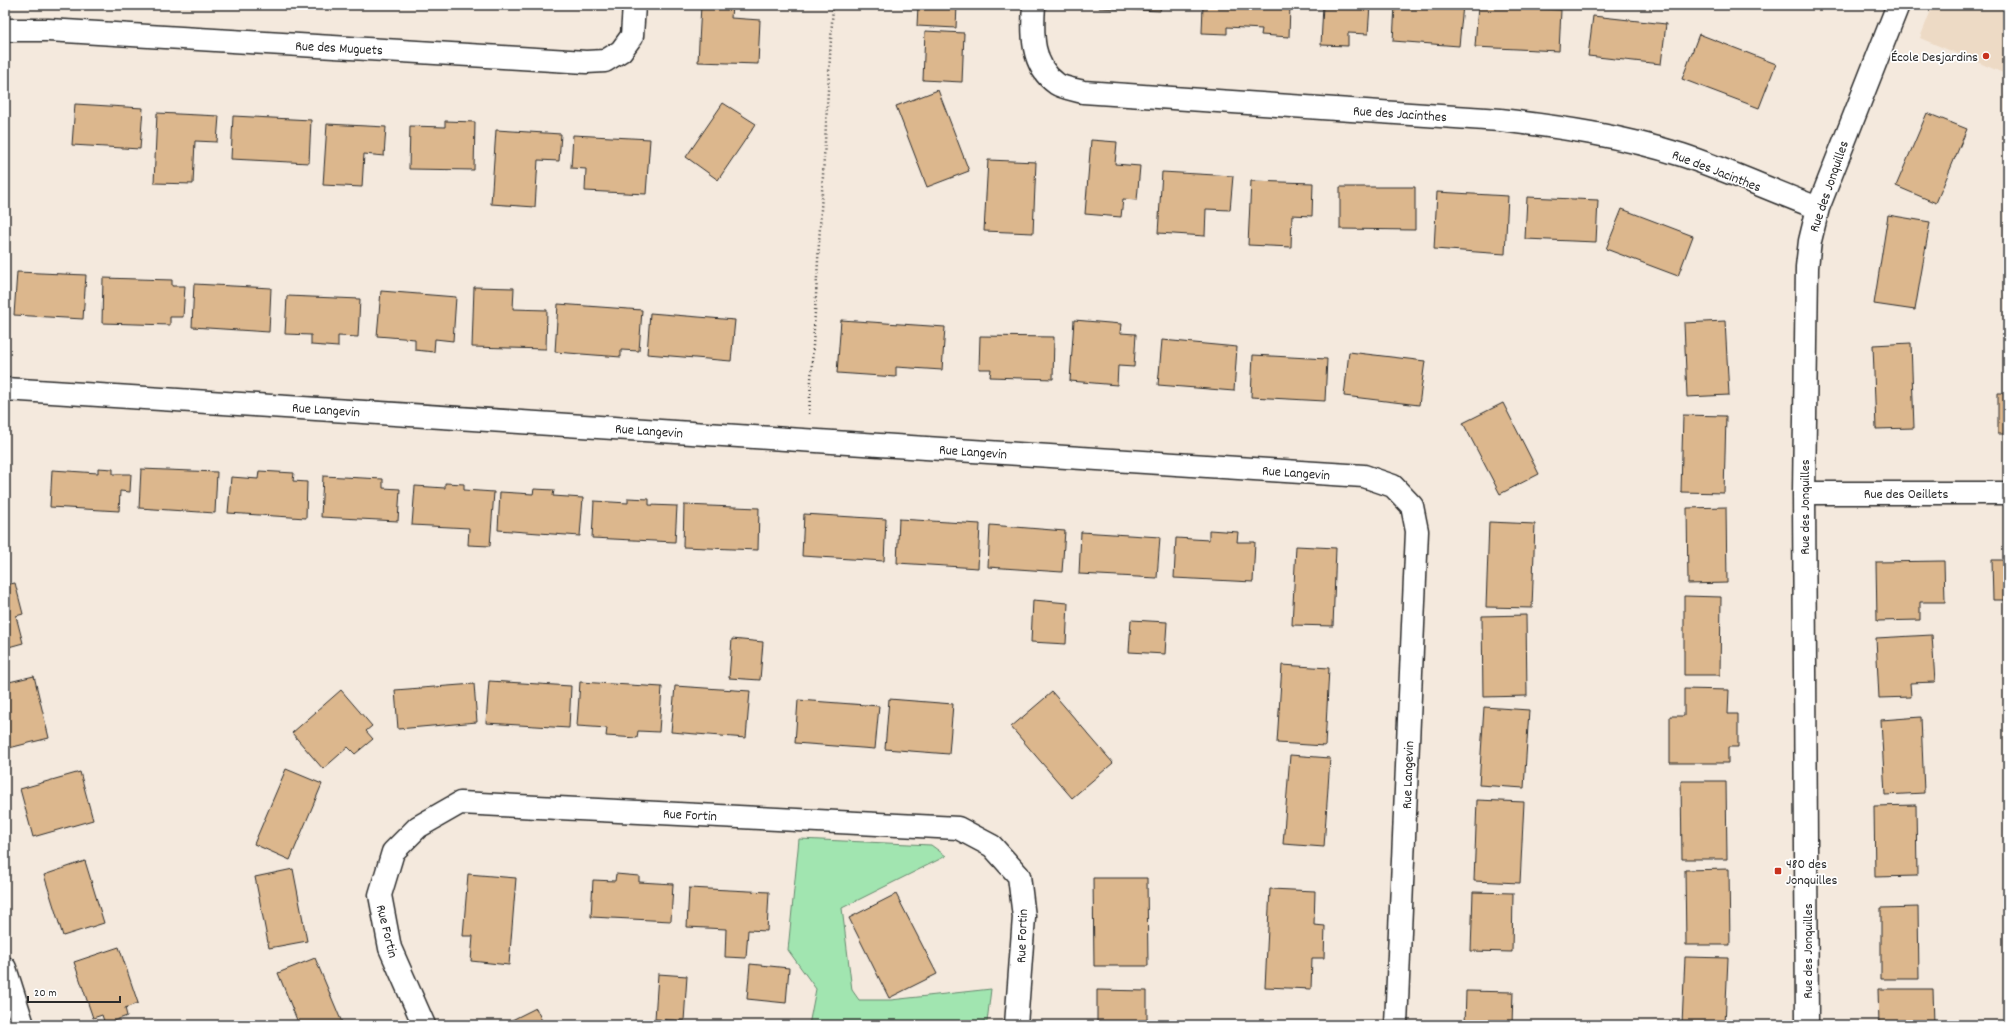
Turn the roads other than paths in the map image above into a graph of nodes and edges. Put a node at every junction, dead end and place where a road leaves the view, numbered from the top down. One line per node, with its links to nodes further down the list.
1 (634, 5): 4 (street, Rue des Muguets)
2 (1034, 5): 5 (street, Rue des Jacinthes)
3 (1898, 5): 5 (street, Rue des Jonquilles)
4 (5, 30)
5 (1818, 208): 7 (street, Rue des Jonquilles)
6 (5, 388): 13 (street, Rue Langevin)
7 (1804, 493): 8 (street, Rue des Oeillets); 14 (street, Rue des Jonquilles)
8 (2008, 493)
9 (5, 968): 10 (street)
10 (23, 1025)
11 (424, 1025): 12 (street, Rue Fortin)
12 (1016, 1025)
13 (1396, 1025)
14 (1807, 1025)

